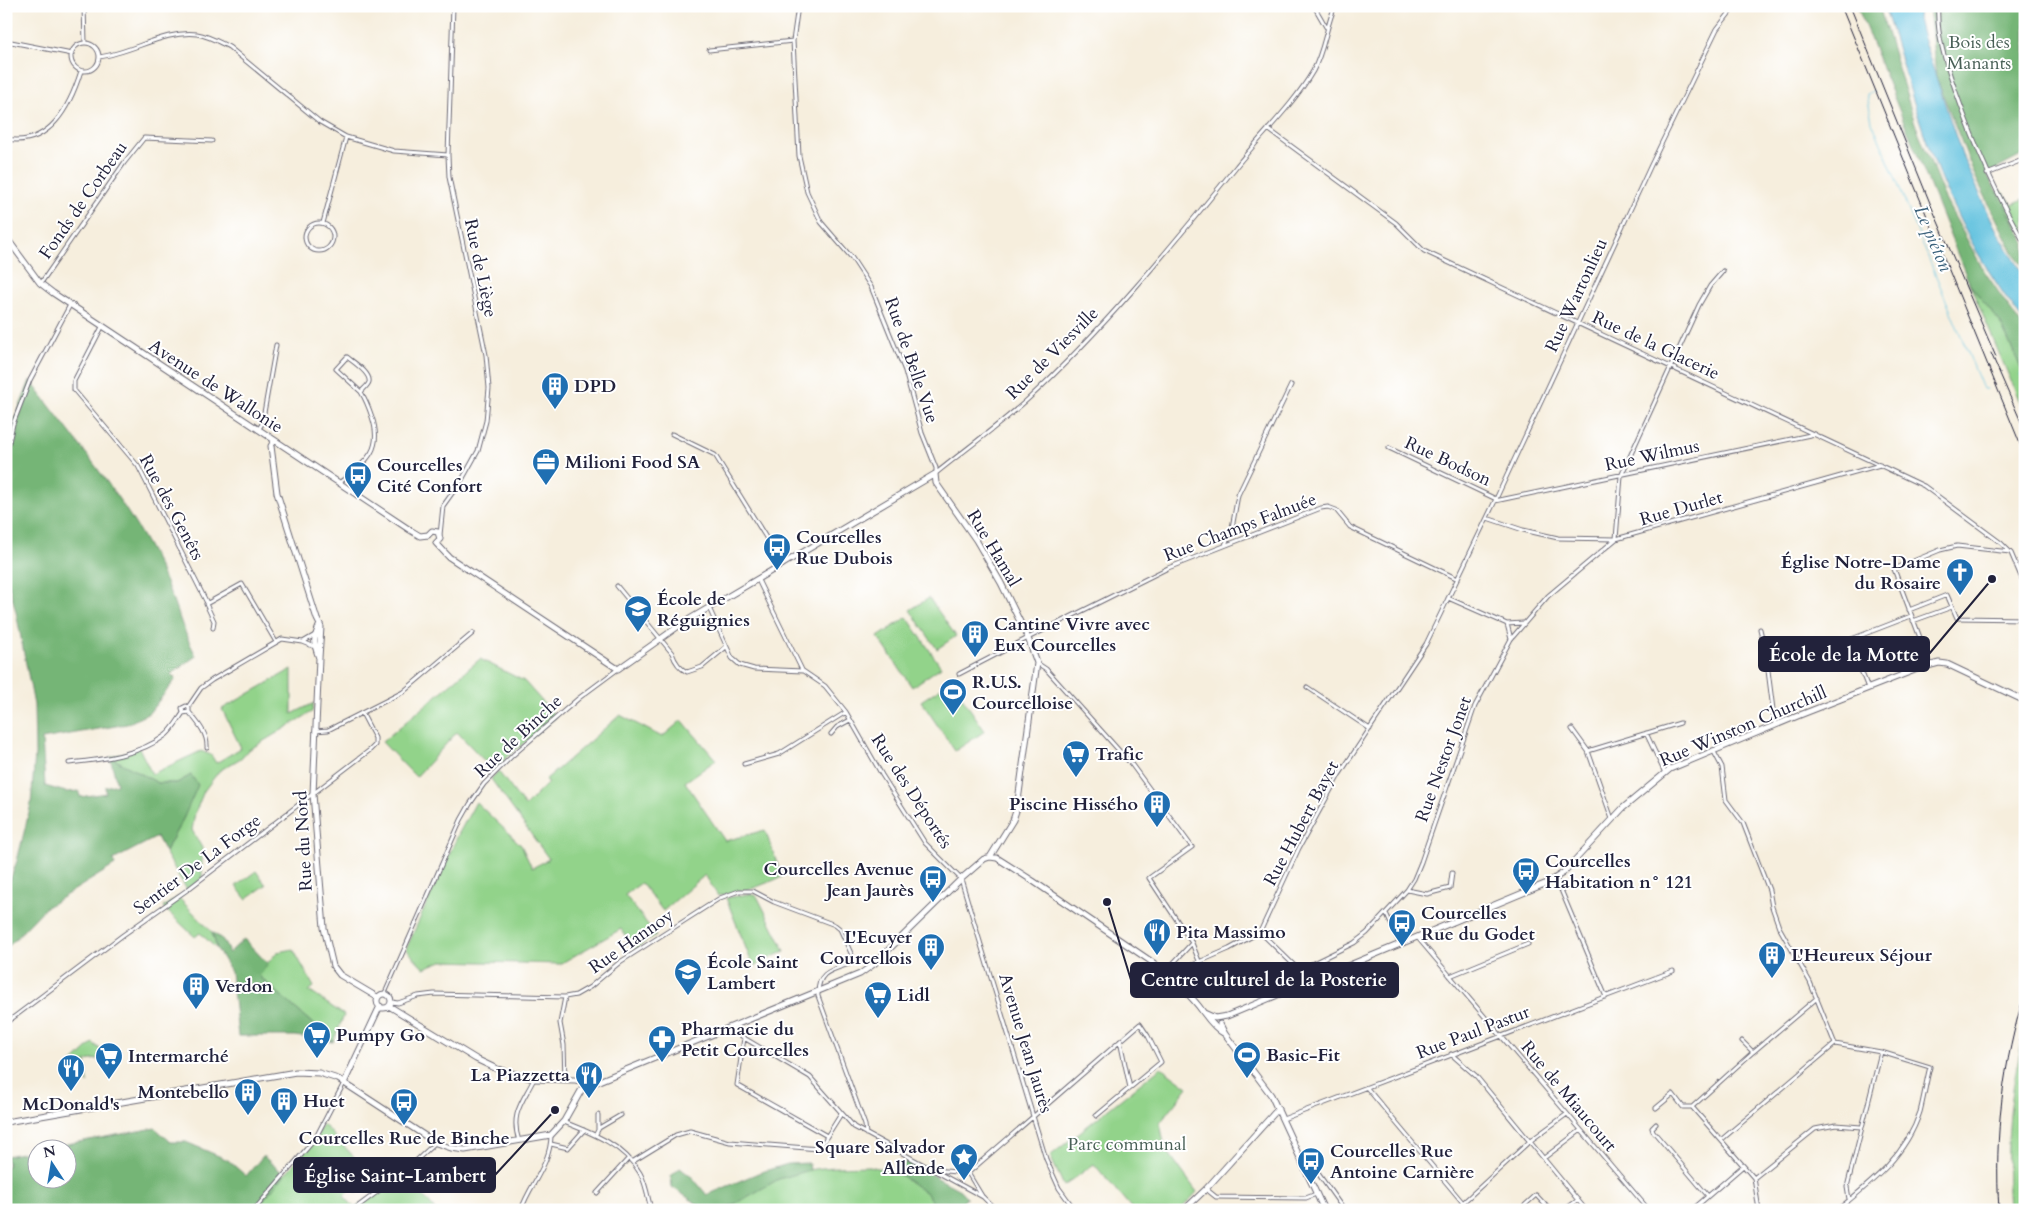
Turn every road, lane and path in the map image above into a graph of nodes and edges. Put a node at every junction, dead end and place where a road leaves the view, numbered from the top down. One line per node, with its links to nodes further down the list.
1 (84, 6): 11 (street)
2 (453, 6): 20 (street, Rue de Liège)
3 (798, 6): 10 (street, Rue de Belle Vue)
4 (1314, 6): 8 (street)
5 (1335, 6): 8 (street, Rue de Viesville)
6 (1735, 6): 29 (street, Rue Wartonlieu)
7 (1938, 6): 22 (street)
8 (1327, 27): 16 (street, Rue de Viesville)
9 (6, 41): 13 (street)
10 (793, 41): 12 (street); 42 (street, Rue de Belle Vue)
11 (85, 43): 13 (street); 14 (street)
12 (709, 50)
13 (72, 54): 15 (street)
14 (99, 57): 15 (street); 17 (street)
15 (81, 71): 18 (street)
16 (1268, 129): 29 (street, Rue de la Glacerie); 42 (street, Rue de Viesville)
17 (346, 137): 20 (street); 23 (street)
18 (6, 139)
19 (212, 141): 27 (street, Fonds de Corbeau)
20 (448, 155): 47 (street, Rue de Liège)
21 (2024, 159): 22 (street)
22 (1987, 174): 25 (street)
23 (323, 223): 23 (street)
24 (6, 237): 27 (main road, Avenue de Wallonie)
25 (2025, 244)
26 (1723, 271): 32 (street)
27 (40, 283): 28 (main road, Avenue de Wallonie)
28 (70, 305): 30 (main road, Avenue de Wallonie); 40 (street)
29 (1578, 323): 32 (street, Rue de la Glacerie); 45 (street, Rue Wartonlieu)
30 (102, 327): 35 (main road, Avenue de Wallonie); 61 (street, Rue des Genêts)
31 (276, 345): 35 (street)
32 (1670, 366): 37 (street, Rue de la Glacerie); 43 (street)
33 (1291, 385): 53 (street)
34 (361, 392): 34 (street); 44 (street)
35 (258, 430): 38 (main road, Avenue de Wallonie)
36 (672, 434): 55 (street)
37 (1815, 434): 41 (street, Rue de la Glacerie); 43 (street, Rue Wilmus)
38 (274, 441): 44 (main road, Avenue de Wallonie); 69 (main road, Rue du Nord)
39 (1388, 448): 45 (street, Rue Bodson)
40 (6, 456)
41 (1881, 465): 51 (street, Rue Durlet); 54 (street, Rue de la Glacerie)
42 (936, 474): 55 (main road, Rue de Viesville); 75 (main road, Rue Hamal)
43 (1621, 476): 45 (street, Rue Wilmus); 51 (street)
44 (339, 483): 49 (main road, Avenue de Wallonie)
45 (1495, 500): 46 (street, Rue Wartonlieu)
46 (1487, 518): 51 (street, Rue Durlet); 56 (street, Rue Wartonlieu)
47 (441, 523): 48 (street, Rue de Liège); 50 (street, Rue de Liège)
48 (434, 531): 49 (main road); 50 (main road)
49 (428, 535): 52 (main road)
50 (440, 535): 52 (main road)
51 (1616, 539): 68 (street, Rue Nestor Jonet)
52 (436, 543): 86 (main road)
53 (1224, 546): 56 (street, Rue Champs Falnuée); 75 (street, Rue Champs Falnuée)
54 (2011, 553): 59 (street, Rue de la Glacerie); 64 (street)
55 (783, 565): 57 (main road, Rue de Viesville)
56 (1458, 579): 60 (street, Rue Wartonlieu)
57 (758, 580): 63 (main road, Rue de Viesville); 87 (street)
58 (617, 586): 76 (street)
59 (2025, 586)
60 (1448, 598): 70 (street); 101 (street, Rue Hubert Bayet)
61 (207, 604): 71 (street, Rue des Genêts); 79 (street)
62 (1952, 607): 64 (street); 66 (street); 67 (street)
63 (709, 608): 76 (main road, Rue de Binche); 82 (street)
64 (1909, 610): 65 (street)
65 (1911, 616): 67 (street); 90 (street)
66 (2025, 619)
67 (1913, 621): 85 (street)
68 (1524, 623): 70 (street); 77 (street, Rue Nestor Jonet)
69 (320, 624): 74 (main road, Rue du Nord); 78 (main road, Rue du Nord)
70 (1507, 624): 77 (street)
71 (214, 628)
72 (1760, 629): 99 (street)
73 (473, 633): 96 (street)
74 (315, 635): 78 (street); 80 (street); 81 (main road, Rue du Nord)
75 (1028, 638): 84 (main road, Rue Hamal); 88 (street)
76 (660, 639): 82 (street); 86 (main road, Rue de Binche)
77 (1511, 639): 117 (street, Rue Nestor Jonet)
78 (321, 641): 81 (street); 83 (main road, Rue du Nord)
79 (276, 642): 80 (street); 92 (street)
80 (303, 642): 81 (street)
81 (314, 647): 83 (main road, Rue du Nord)
82 (726, 647): 87 (street)
83 (319, 658): 102 (main road, Rue du Nord)
84 (1037, 663): 113 (main road, Rue Hamal); 121 (street)
85 (1930, 664): 90 (main road, Rue Winston Churchill); 91 (main road, Rue Winston Churchill)
86 (618, 670): 131 (street, Rue de Binche)
87 (802, 671): 94 (street, Rue des Déportés)
88 (959, 674)
89 (1307, 686): 101 (street)
90 (1868, 688): 99 (main road, Rue Winston Churchill)
91 (2025, 701)
92 (188, 707): 93 (street); 95 (street)
93 (189, 712): 95 (street); 105 (street)
94 (846, 712): 97 (street, Rue des Déportés); 109 (street)
95 (183, 713): 108 (street)
96 (362, 713): 102 (street); 111 (street, Sentier De La Forge)
97 (850, 720): 104 (street); 116 (street, Rue des Déportés)
98 (1680, 722): 103 (street)
99 (1775, 725): 106 (main road, Rue Winston Churchill)
100 (1572, 728): 107 (street)
101 (1370, 729): 119 (street, Rue Hubert Bayet)
102 (315, 731): 111 (main road, Rue du Nord)
103 (1646, 733): 107 (street); 110 (street)
104 (831, 734)
105 (207, 748)
106 (1713, 750): 110 (main road, Rue Winston Churchill); 135 (street)
107 (1588, 751): 112 (street)
108 (70, 762)
109 (744, 764)
110 (1665, 773): 112 (main road, Rue Winston Churchill)
111 (312, 794): 132 (main road, Rue du Nord); 139 (street, Sentier De La Forge)
112 (1612, 819): 115 (main road, Rue Winston Churchill)
113 (990, 857): 116 (main road); 127 (main road)
114 (1452, 873): 117 (street)
115 (1556, 878): 120 (main road, Rue Winston Churchill); 134 (street)
116 (961, 879): 130 (main road); 162 (street, Avenue Jean Jaurès)
117 (1407, 890): 118 (street, Rue Nestor Jonet)
118 (1386, 913): 123 (street); 125 (street, Rue Nestor Jonet)
119 (1260, 932): 124 (street); 125 (street)
120 (1418, 937): 123 (main road, Rue Winston Churchill); 128 (street, Rue de Miaucourt)
121 (1192, 943): 124 (street); 127 (street)
122 (1528, 944): 128 (street)
123 (1400, 945): 129 (main road, Rue Winston Churchill)
124 (1199, 961): 127 (street)
125 (1298, 970): 129 (street)
126 (1673, 971): 134 (street, Rue Paul Pastur)
127 (1167, 973): 138 (main road)
128 (1450, 976): 141 (street, Rue de Miaucourt)
129 (1304, 985): 138 (main road, Rue Winston Churchill)
130 (818, 991): 133 (street, Rue Hannoy); 140 (main road); 172 (street)
131 (385, 993): 132 (main road); 136 (main road)
132 (378, 997): 137 (main road)
133 (564, 997): 136 (street, Rue Hannoy); 150 (street)
134 (1606, 997): 141 (street, Rue Paul Pastur)
135 (1817, 997): 145 (street); 146 (street)
136 (390, 1004): 137 (main road); 149 (main road)
137 (380, 1006): 151 (main road)
138 (1217, 1022): 157 (main road)
139 (6, 1023)
140 (730, 1027): 142 (street); 152 (main road)
141 (1501, 1036): 148 (street, Rue Paul Pastur); 159 (street, Rue de Miaucourt)
142 (744, 1038): 158 (street); 174 (street)
143 (1120, 1041): 154 (street); 154 (street); 162 (street)
144 (1742, 1041): 146 (street)
145 (1835, 1044): 147 (street); 175 (street)
146 (1753, 1052): 155 (street)
147 (1881, 1052): 168 (street); 194 (street)
148 (1452, 1054): 153 (street, Rue Paul Pastur); 177 (street)
149 (534, 1080): 150 (main road); 176 (street)
150 (565, 1080): 152 (main road)
151 (344, 1082): 166 (main road); 178 (main road); 197 (street)
152 (594, 1083): 165 (main road)
153 (1367, 1088): 164 (street, Rue Paul Pastur); 195 (street)
154 (1130, 1089): 163 (street)
155 (1692, 1107): 156 (street); 175 (street)
156 (1656, 1108)
157 (1278, 1110): 164 (main road); 188 (main road)
158 (841, 1114): 172 (street); 174 (street)
159 (1567, 1114): 170 (street, Rue de Miaucourt); 177 (street)
160 (598, 1115): 171 (street)
161 (621, 1115): 171 (street)
162 (1034, 1115): 186 (street); 202 (street, Avenue Jean Jaurès)
163 (1096, 1116)
164 (1283, 1119): 183 (main road)
165 (564, 1121): 169 (street); 173 (main road)
166 (6, 1122)
167 (1656, 1124): 191 (street)
168 (1861, 1128): 187 (street); 194 (street)
169 (584, 1130): 171 (street); 179 (street)
170 (1581, 1130): 180 (street); 211 (street, Rue de Miaucourt)
171 (597, 1132): 181 (street)
172 (866, 1134): 185 (street)
173 (551, 1135): 176 (main road); 179 (street)
174 (827, 1136): 182 (street)
175 (1722, 1140): 184 (street)
176 (519, 1141): 178 (main road)
177 (1530, 1141): 180 (street); 195 (street)
178 (436, 1143): 198 (street)
179 (551, 1144): 199 (street)
180 (1544, 1158): 193 (street)
181 (628, 1159): 182 (street); 189 (street)
182 (632, 1162): 200 (street)
183 (1302, 1162): 190 (main road); 205 (street)
184 (1742, 1166): 187 (street); 191 (street)
185 (932, 1169): 186 (street); 192 (street)
186 (968, 1172): 192 (street)
187 (1754, 1178): 213 (street)
188 (1206, 1189): 190 (street); 203 (main road)
189 (597, 1193)
190 (1317, 1194): 204 (main road)
191 (1708, 1196): 212 (street)
192 (983, 1197): 201 (street)
193 (1578, 1200): 209 (street); 210 (street)
194 (1849, 1200): 214 (street)
195 (1464, 1203): 206 (street); 207 (street)
196 (1525, 1205): 208 (street)
197 (254, 1210)
198 (353, 1210)
199 (521, 1210)
200 (651, 1210)
201 (996, 1210)
202 (1075, 1210)
203 (1184, 1210)
204 (1324, 1210)
205 (1344, 1210)
206 (1456, 1210)
207 (1469, 1210)
208 (1550, 1210)
209 (1564, 1210)
210 (1586, 1210)
211 (1649, 1210)
212 (1692, 1210)
213 (1759, 1210)
214 (1837, 1210)

